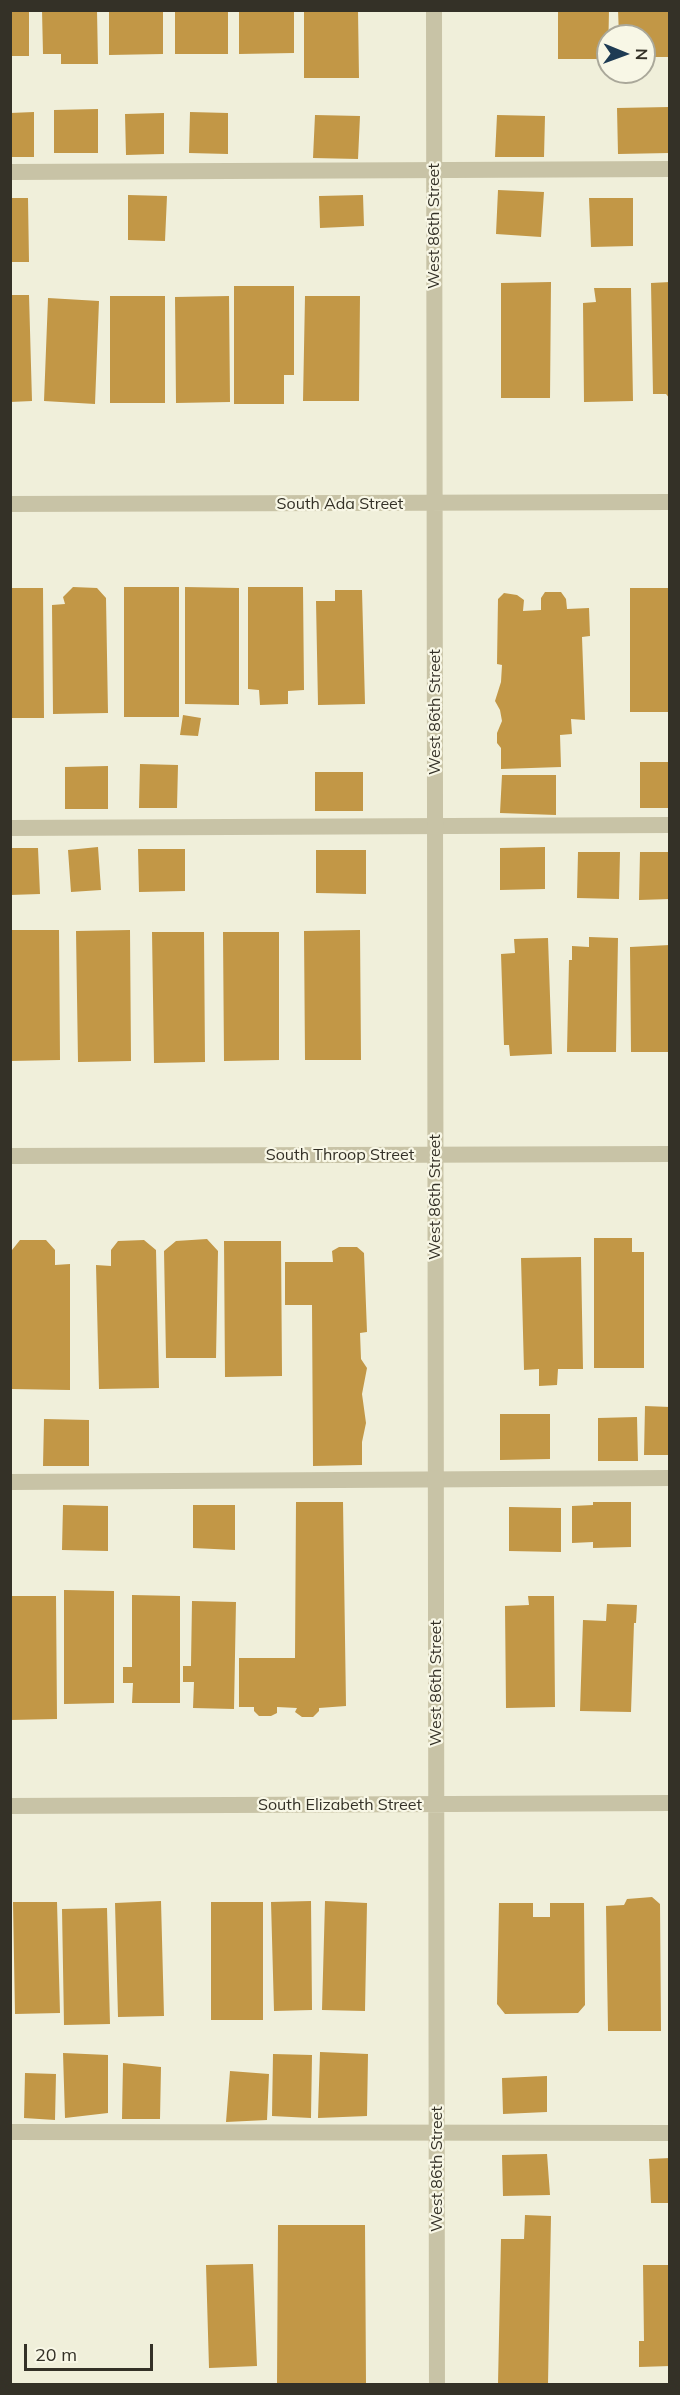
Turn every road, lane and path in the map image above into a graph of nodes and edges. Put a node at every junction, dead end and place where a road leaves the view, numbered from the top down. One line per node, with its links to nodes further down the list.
1 (434, 10): 2 (street, West 86th Street)
2 (434, 170): 3 (street); 4 (street); 6 (street, West 86th Street)
3 (669, 170)
4 (10, 172)
5 (669, 502): 6 (street, South Ada Street)
6 (434, 503): 7 (street, South Ada Street); 8 (street, West 86th Street)
7 (10, 504)
8 (435, 825): 9 (street); 10 (street); 12 (street, West 86th Street)
9 (669, 825)
10 (10, 828)
11 (669, 1154): 12 (street, South Throop Street)
12 (435, 1155): 13 (street, South Throop Street); 14 (street, West 86th Street)
13 (10, 1156)
14 (436, 1478): 15 (street); 16 (street); 18 (street, West 86th Street)
15 (669, 1478)
16 (10, 1482)
17 (669, 1803): 18 (street, South Elizabeth Street)
18 (436, 1804): 19 (street, South Elizabeth Street); 21 (street, West 86th Street)
19 (10, 1806)
20 (10, 2132): 21 (street)
21 (436, 2133): 22 (street); 23 (street, West 86th Street)
22 (669, 2133)
23 (437, 2385)

